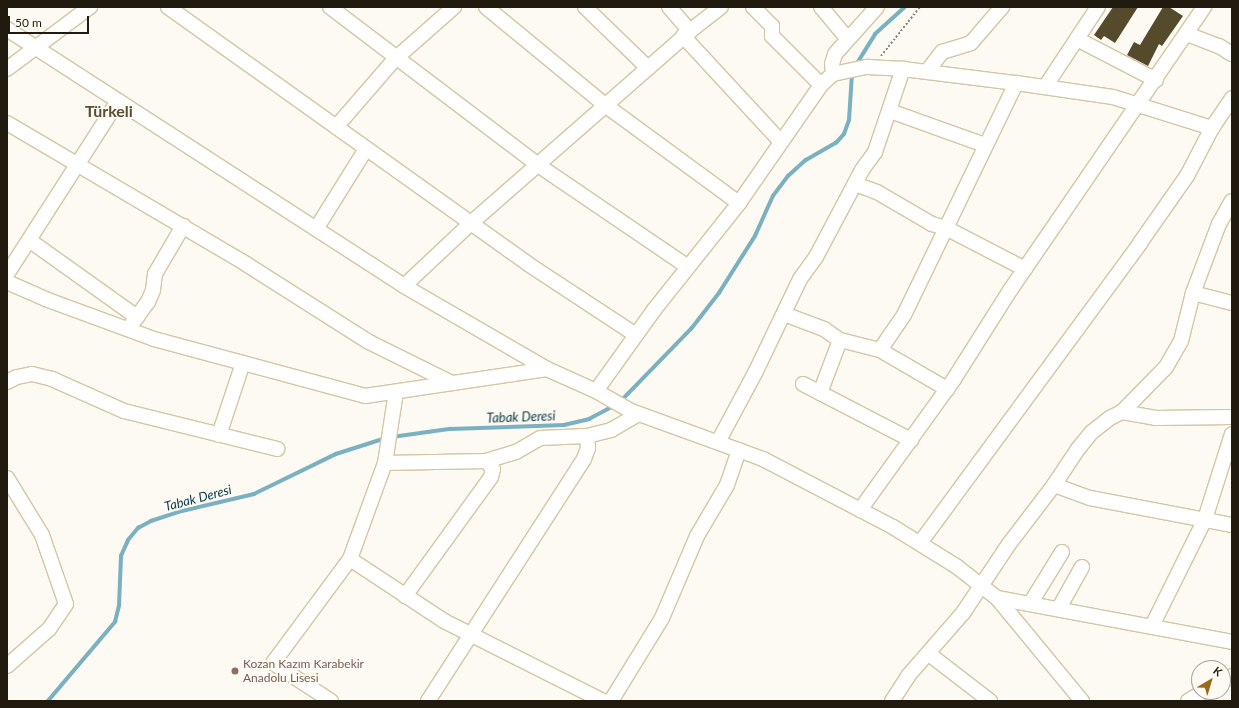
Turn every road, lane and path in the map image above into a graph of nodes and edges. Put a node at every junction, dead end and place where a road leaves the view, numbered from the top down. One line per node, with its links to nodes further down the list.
1 (90, 7): 21 (street)
2 (168, 7): 40 (street)
3 (330, 7): 23 (street)
4 (454, 7): 23 (street)
5 (486, 7): 37 (street)
6 (585, 7): 24 (street)
7 (669, 7): 17 (street)
8 (721, 7): 17 (street)
9 (753, 7): 32 (street)
10 (821, 7): 19 (street)
11 (877, 7): 19 (street)
12 (920, 7): 25 (path)
13 (1002, 7): 28 (street)
14 (1098, 7): 20 (street)
15 (1204, 7): 18 (street)
16 (7, 29): 21 (street)
17 (686, 33): 24 (street); 42 (street)
18 (1187, 34): 22 (street); 30 (street)
19 (847, 38): 29 (street)
20 (1077, 38): 30 (street); 33 (street)
21 (34, 47): 26 (street); 35 (street)
22 (1232, 54)
23 (395, 59): 40 (street); 46 (street)
24 (648, 68): 37 (street)
25 (871, 68): 27 (street); 29 (street)
26 (7, 69)
27 (903, 69): 28 (street); 38 (street)
28 (928, 70): 31 (street)
29 (838, 73): 32 (street)
30 (1156, 80): 36 (street)
31 (1016, 83): 33 (street); 43 (street)
32 (821, 85): 42 (street)
33 (1045, 87): 36 (street)
34 (1232, 98): 41 (street)
35 (118, 101): 45 (street); 53 (street)
36 (1138, 104): 41 (street); 56 (street)
37 (605, 105): 46 (street); 49 (street)
38 (890, 111): 43 (street); 47 (street)
39 (7, 122): 45 (street)
40 (336, 127): 44 (street)
41 (1212, 128): 94 (street)
42 (781, 142): 49 (street)
43 (985, 145): 52 (street)
44 (366, 148): 50 (street); 53 (street)
45 (78, 164): 51 (street); 54 (street)
46 (538, 165): 50 (street); 55 (street)
47 (855, 184): 52 (street); 62 (street)
48 (1232, 201): 60 (street)
49 (739, 203): 55 (street)
50 (471, 223): 59 (street); 65 (street)
51 (183, 226): 63 (street); 71 (street)
52 (946, 228): 56 (street); 67 (street)
53 (316, 229): 59 (street)
54 (29, 240): 57 (street); 63 (street)
55 (688, 267): 65 (street)
56 (1025, 269): 73 (street)
57 (7, 274)
58 (7, 282): 64 (street)
59 (404, 286): 69 (street)
60 (1193, 293): 61 (street); 78 (street)
61 (1232, 303)
62 (784, 314): 66 (street); 84 (street)
63 (137, 317): 64 (street)
64 (128, 329): 68 (street)
65 (636, 335): 75 (street)
66 (840, 340): 67 (street); 76 (street)
67 (880, 350): 73 (street)
68 (243, 363): 74 (street); 80 (street)
69 (547, 369): 71 (street); 75 (street)
70 (7, 382): 80 (street)
71 (452, 383): 74 (street)
72 (803, 384): 76 (street)
73 (947, 389): 83 (street)
74 (396, 392): 88 (street)
75 (600, 393): 77 (street)
76 (820, 393): 83 (street)
77 (635, 412): 82 (street); 84 (street)
78 (1122, 412): 79 (street); 90 (street)
79 (1232, 417)
80 (219, 434): 85 (street)
81 (1232, 434): 92 (street)
82 (587, 436): 87 (street); 104 (street)
83 (911, 440): 91 (street)
84 (718, 442): 86 (street)
85 (277, 449)
86 (739, 450): 91 (street); 111 (street)
87 (486, 461): 88 (street); 99 (street)
88 (385, 463): 96 (street)
89 (7, 478): 107 (street)
90 (1054, 485): 92 (street); 98 (street)
91 (860, 510): 94 (street)
92 (1205, 519): 93 (street); 103 (street)
93 (1232, 525)
94 (920, 544): 98 (street)
95 (1062, 552): 101 (street)
96 (350, 559): 99 (street); 108 (street)
97 (1082, 567): 102 (street)
98 (982, 587): 100 (street); 106 (street)
99 (405, 596): 104 (street)
100 (997, 598): 101 (street); 114 (street)
101 (1030, 604): 102 (street)
102 (1059, 608): 103 (street)
103 (1152, 626): 105 (street)
104 (472, 634): 109 (street); 110 (street)
105 (1232, 642)
106 (929, 654): 112 (street); 113 (street)
107 (7, 666)
108 (331, 701)
109 (428, 701)
110 (603, 701)
111 (611, 701)
112 (892, 701)
113 (990, 701)
114 (1081, 701)

